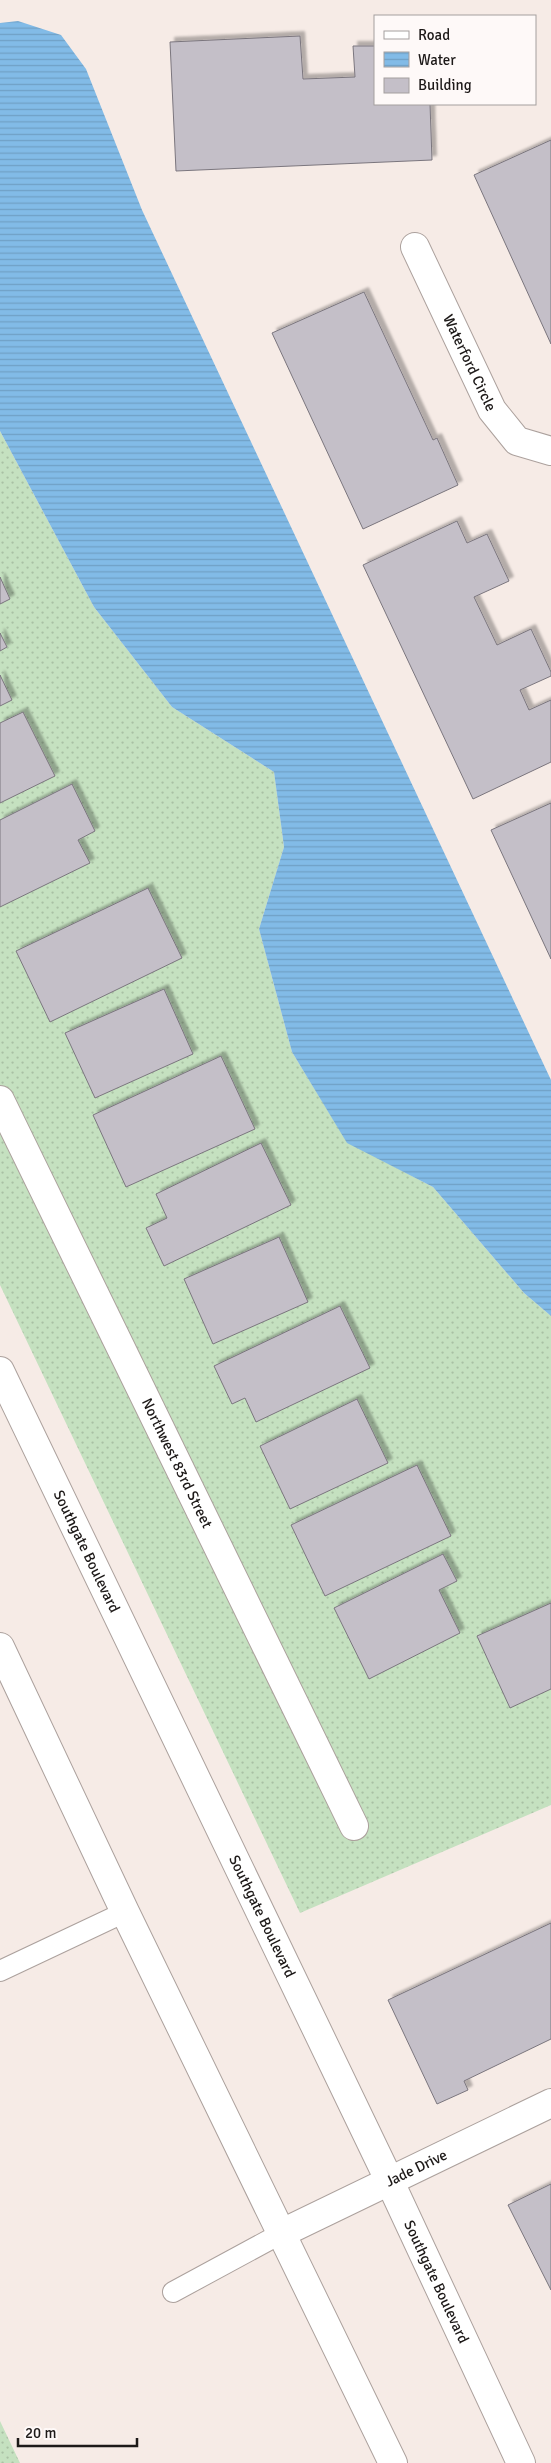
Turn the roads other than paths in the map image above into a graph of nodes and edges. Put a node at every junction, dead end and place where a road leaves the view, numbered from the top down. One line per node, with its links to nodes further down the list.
1 (415, 247): 2 (main road, Waterford Circle)
2 (551, 451)
3 (0, 1100): 6 (main road, Northwest 83rd Street)
4 (0, 1371): 10 (main road, Southgate Boulevard)
5 (0, 1647): 7 (main road)
6 (354, 1826)
7 (125, 1912): 8 (lane); 11 (main road)
8 (0, 1971)
9 (551, 2103): 10 (main road, Jade Drive)
10 (390, 2182): 11 (main road, Jade Drive); 14 (main road, Southgate Boulevard)
11 (282, 2233): 12 (lane); 13 (main road)
12 (173, 2292)
13 (393, 2463)
14 (522, 2463)

